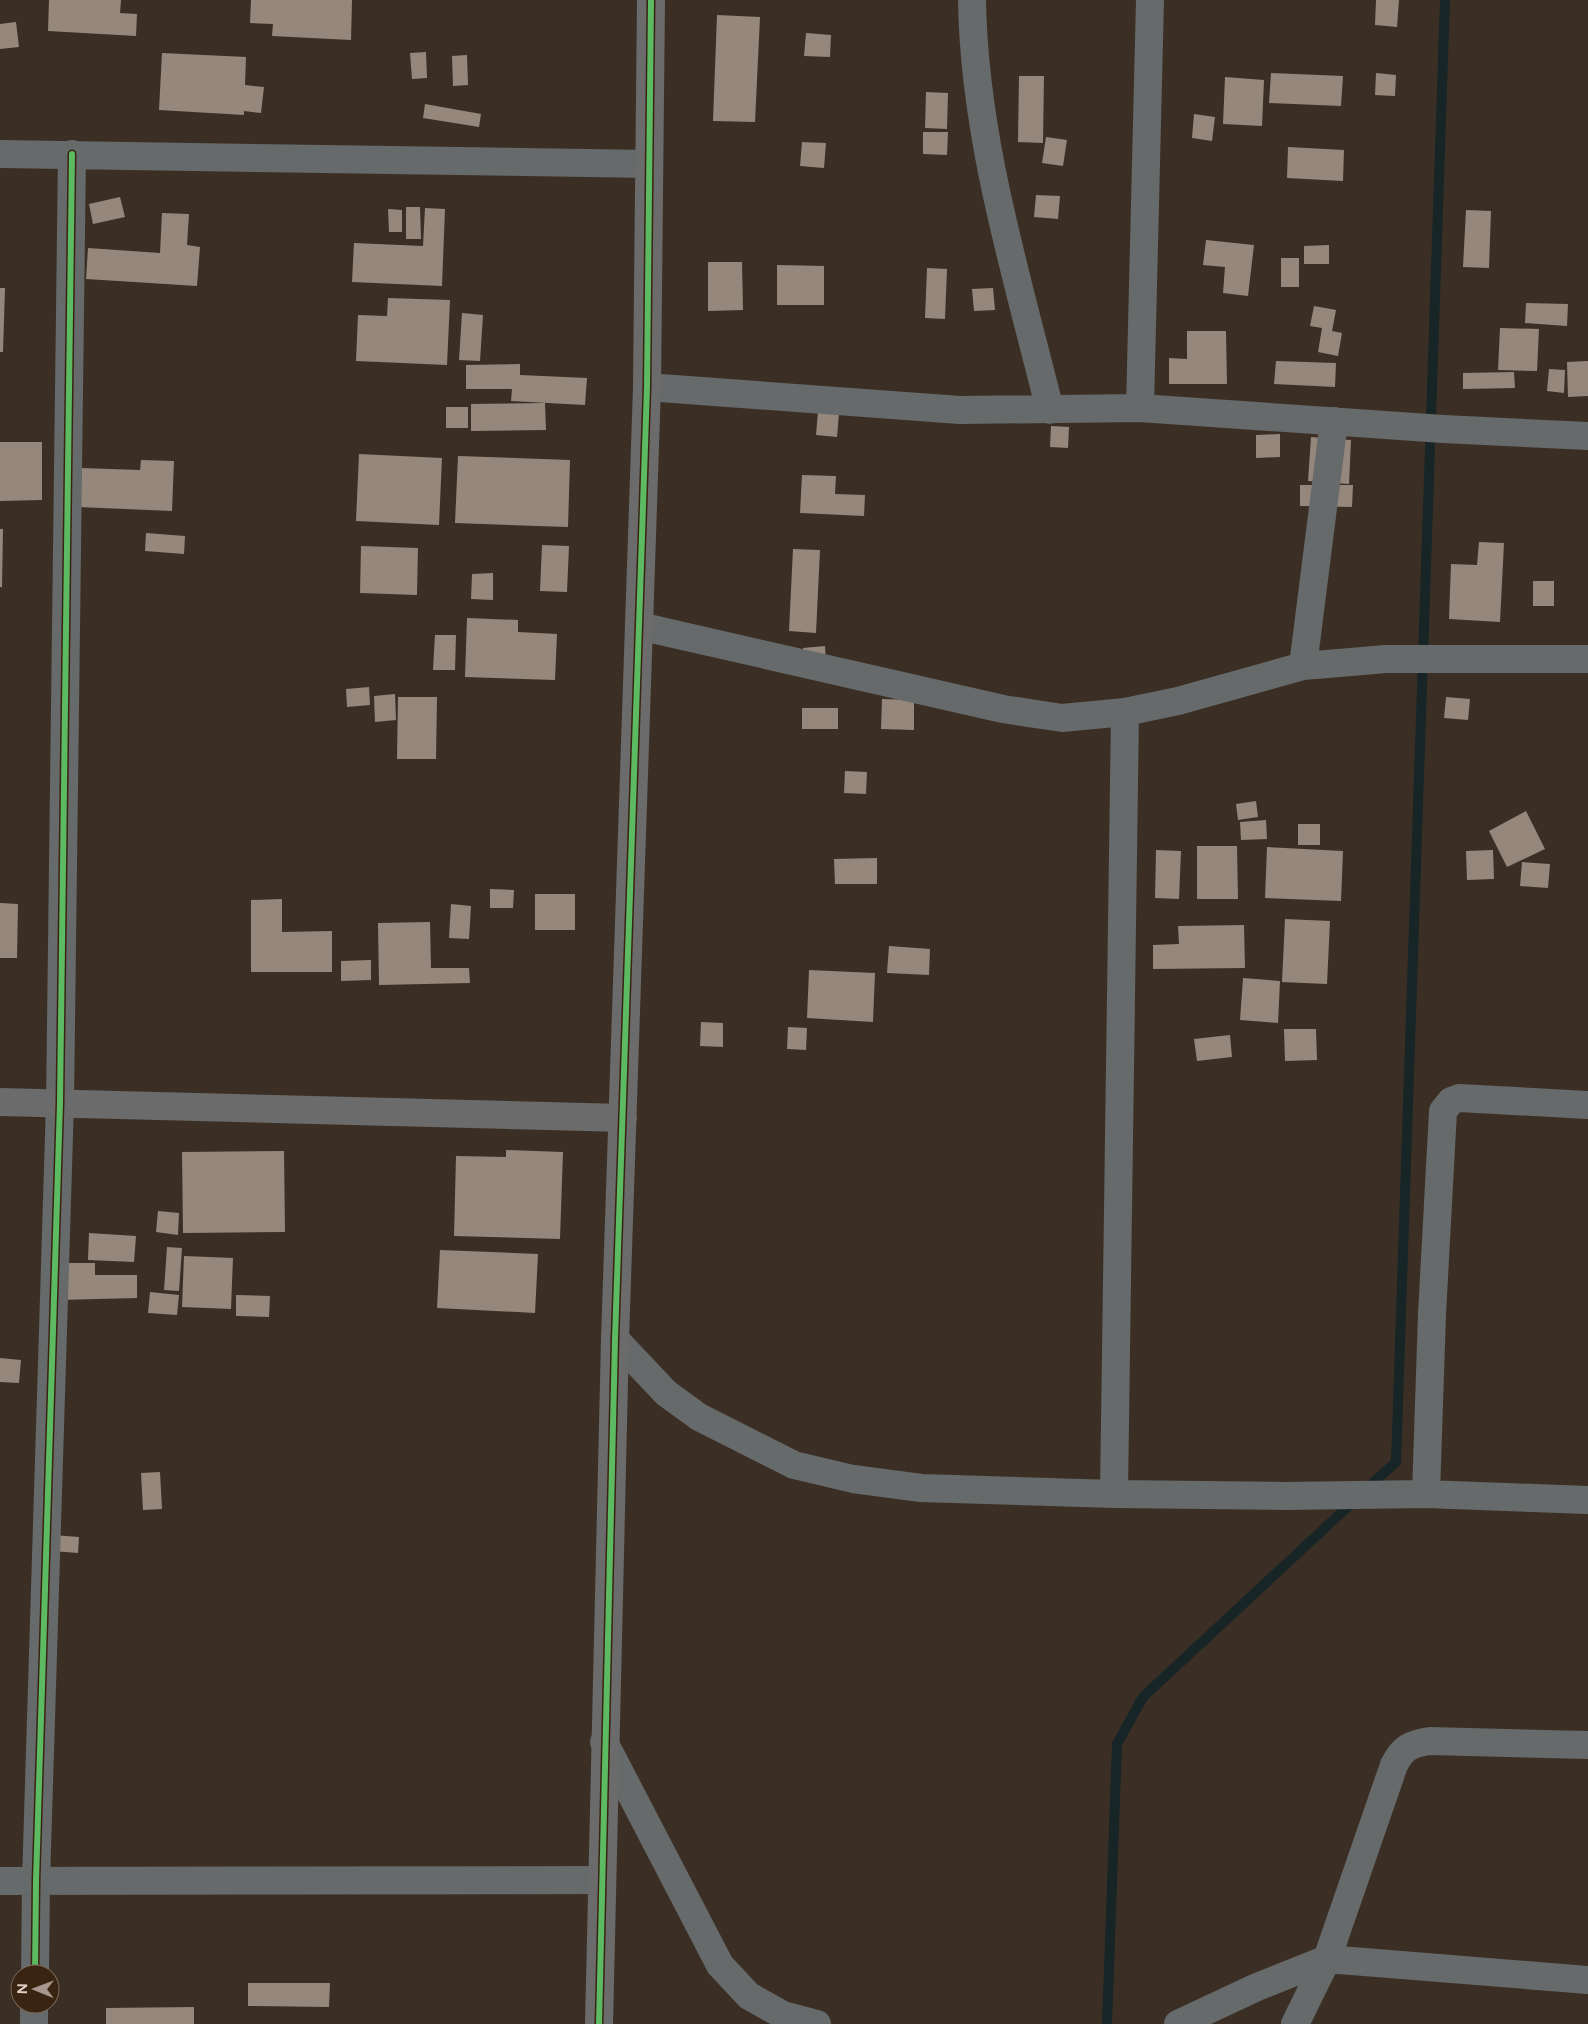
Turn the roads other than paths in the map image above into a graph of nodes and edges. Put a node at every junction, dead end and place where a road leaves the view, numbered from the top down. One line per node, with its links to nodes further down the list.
1 (651, 0): 6 (street)
2 (972, 0): 9 (street)
3 (1150, 0): 8 (street)
4 (0, 154): 5 (street)
5 (72, 154): 6 (street); 17 (street)
6 (649, 164): 7 (street)
7 (648, 387): 9 (street); 12 (street)
8 (1140, 408): 9 (street); 10 (street)
9 (1050, 410)
10 (1334, 421): 11 (street); 14 (street)
11 (1588, 436)
12 (639, 626): 15 (street); 19 (street)
13 (1588, 659): 14 (street)
14 (1303, 666): 15 (street)
15 (1125, 712): 21 (street)
16 (0, 1102): 17 (street)
17 (60, 1103): 19 (street); 28 (street)
18 (1588, 1105): 22 (street)
19 (623, 1118): 20 (street)
20 (614, 1339): 21 (street); 24 (street)
21 (1114, 1494): 22 (street)
22 (1426, 1494): 23 (street)
23 (1588, 1500)
24 (604, 1742): 26 (street); 33 (street)
25 (1588, 1745): 29 (street)
26 (600, 1880): 28 (street); 32 (street)
27 (0, 1881): 28 (street)
28 (36, 1881): 30 (street)
29 (1327, 1959): 31 (street); 34 (street); 35 (street)
30 (35, 1964)
31 (1588, 1980)
32 (599, 2024)
33 (817, 2024)
34 (1178, 2024)
35 (1295, 2024)

